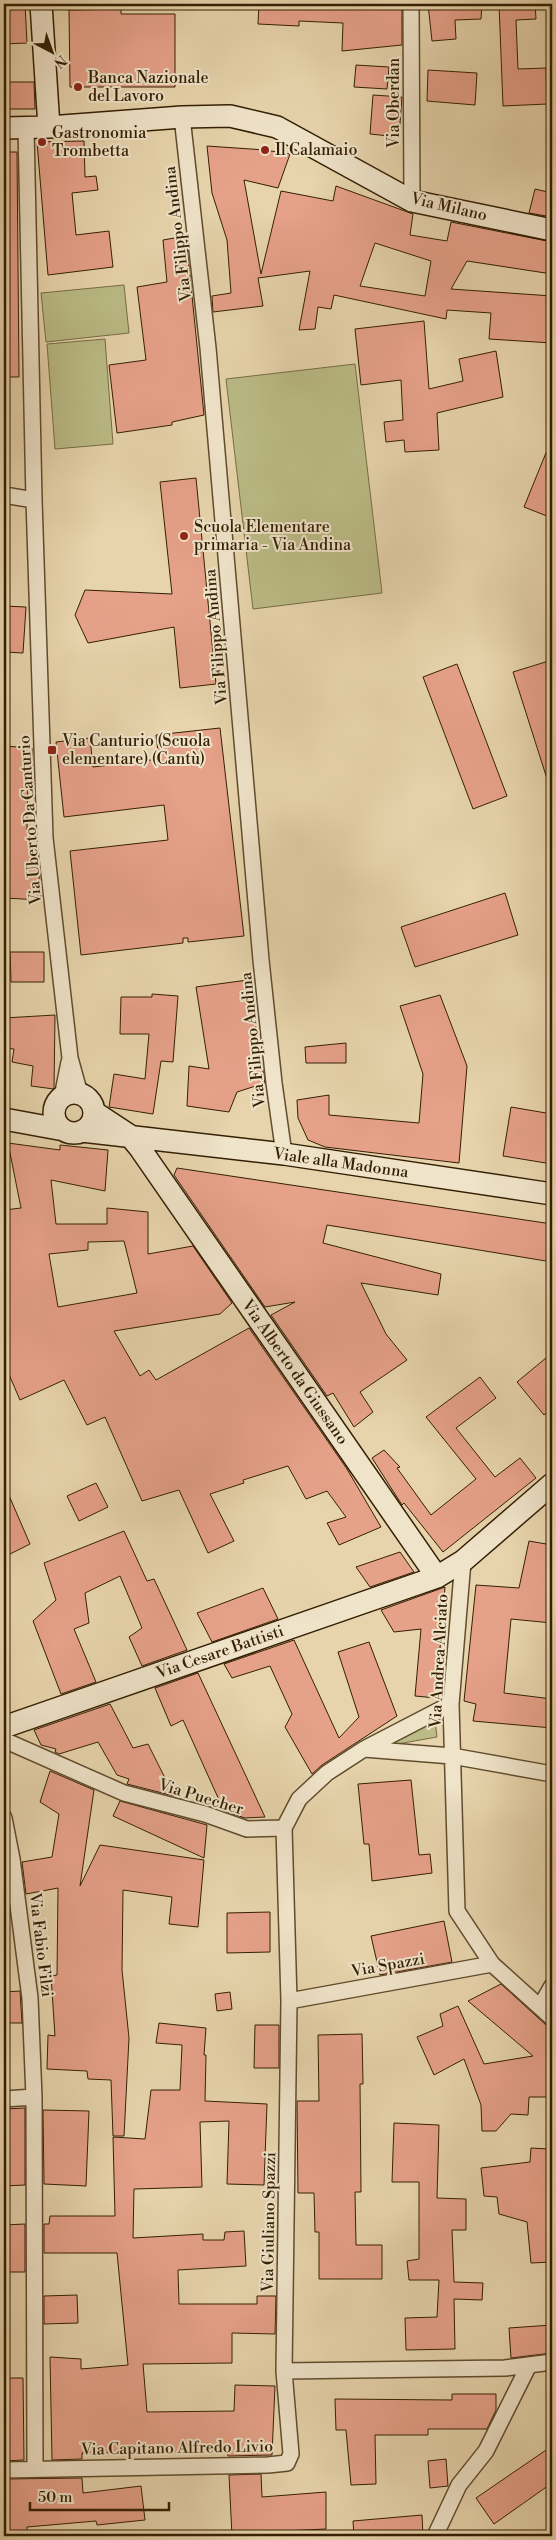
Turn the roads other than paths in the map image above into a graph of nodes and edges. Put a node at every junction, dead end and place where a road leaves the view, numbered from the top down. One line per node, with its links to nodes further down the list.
1 (41, 4): 4 (street)
2 (411, 4): 7 (street, Via Oberdan)
3 (182, 117): 4 (street, Via Milano); 7 (street, Via Milano); 18 (street, Via Filippo Andina)
4 (49, 127): 6 (street, Via Milano)
5 (4, 128): 6 (street, Via Milano)
6 (26, 129): 10 (street, Via Uberto Da Canturio)
7 (412, 201): 8 (street, Via Milano)
8 (552, 230)
9 (4, 495): 10 (street)
10 (34, 500): 11 (street, Via Uberto Da Canturio)
11 (66, 1099): 12 (street); 14 (street); 15 (street)
12 (94, 1112): 15 (street); 16 (street, Viale alla Madonna)
13 (4, 1119): 14 (street, Viale alla Madonna)
14 (26, 1122): 15 (street, Viale alla Madonna)
15 (73, 1130): 16 (street, Viale alla Madonna)
16 (129, 1135): 17 (street, Viale alla Madonna); 19 (street, Via Alberto da Giussano)
17 (177, 1142): 18 (street, Viale alla Madonna); 19 (street)
18 (284, 1154): 20 (street, Viale alla Madonna)
19 (152, 1168): 23 (street, Via Alberto da Giussano)
20 (552, 1194)
21 (552, 1484): 22 (street, Via Cesare Battisti)
22 (463, 1566): 23 (street, Via Cesare Battisti); 24 (street, Via Andrea Alciato)
23 (437, 1577): 25 (street, Via Cesare Battisti)
24 (451, 1704): 27 (street); 28 (street, Via Andrea Alciato)
25 (4, 1727)
26 (4, 1740): 31 (street, Via Puecher)
27 (364, 1749): 28 (street); 31 (street)
28 (452, 1755): 29 (street); 32 (street, Via Andrea Alciato)
29 (552, 1774)
30 (4, 1818): 37 (street, Via Fabio Filzi)
31 (284, 1828): 34 (street, Via Giuliano Spazzi)
32 (492, 1964): 34 (street, Via Spazzi); 35 (street, Via Andrea Alciato)
33 (552, 1986): 35 (street)
34 (289, 2001): 41 (street, Via Giuliano Spazzi)
35 (540, 2007): 36 (street, Via Andrea Alciato)
36 (552, 2018)
37 (34, 2097): 38 (street); 42 (street, Via Fabio Filzi)
38 (4, 2098)
39 (552, 2362): 40 (street)
40 (529, 2365): 41 (street); 44 (street)
41 (284, 2371): 42 (street, Via Capitano Alfredo Livio)
42 (35, 2468): 43 (street, Via Capitano Alfredo Livio)
43 (4, 2470)
44 (435, 2536)

